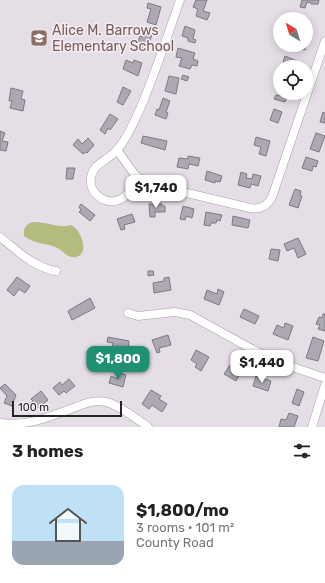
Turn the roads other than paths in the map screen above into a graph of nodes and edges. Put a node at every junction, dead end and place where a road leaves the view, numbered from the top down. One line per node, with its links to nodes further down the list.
1 (180, 0): 3 (street)
2 (325, 41): 4 (street)
3 (117, 150): 4 (street); 4 (street)
4 (139, 179)
5 (0, 238): 6 (street)
6 (56, 271)
7 (128, 313): 8 (street)
8 (325, 378)
9 (325, 385): 13 (street)
10 (0, 423): 11 (street)
11 (28, 426): 12 (street)
12 (148, 427)
13 (312, 427)

